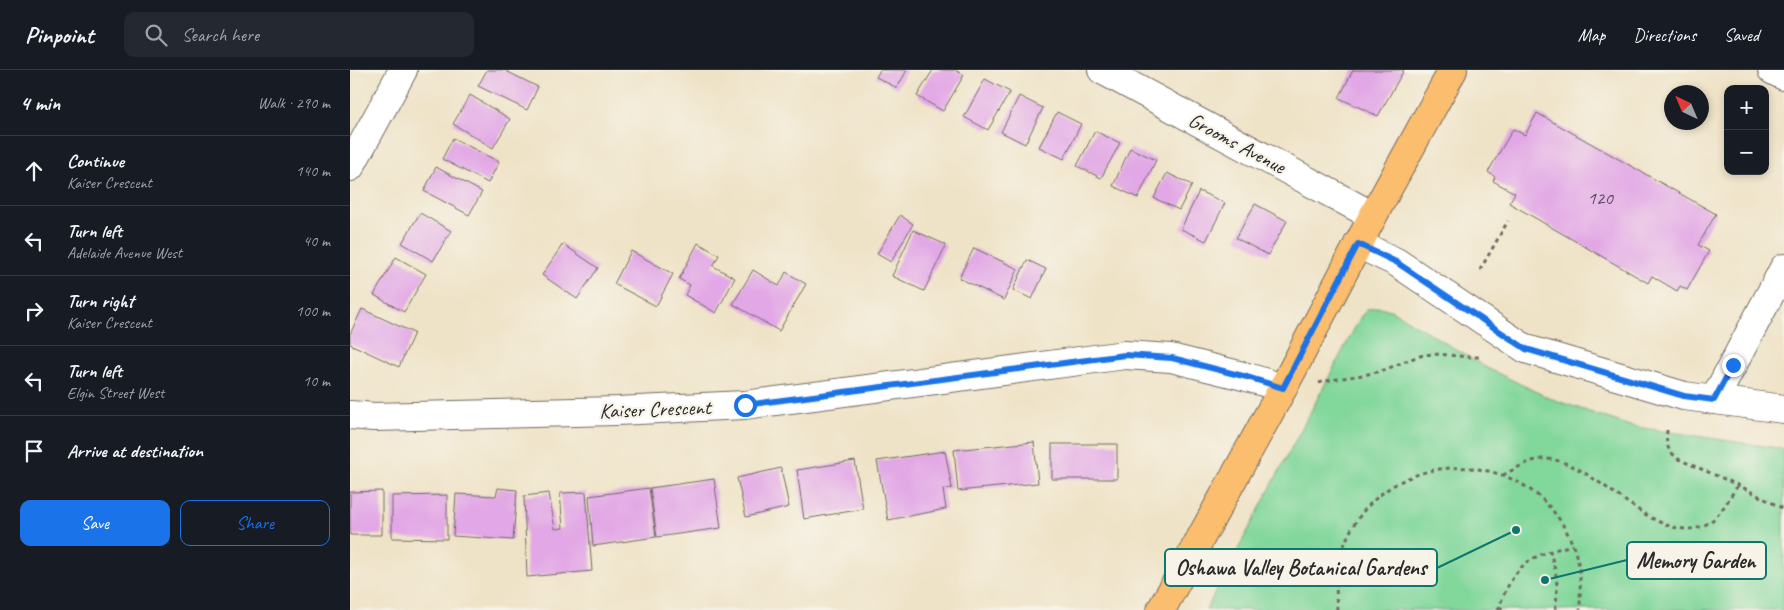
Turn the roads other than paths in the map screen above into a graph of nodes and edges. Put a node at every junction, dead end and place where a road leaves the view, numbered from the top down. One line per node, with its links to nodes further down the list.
1 (403, 70): 6 (street)
2 (1102, 70): 7 (street, Grooms Avenue)
3 (1453, 70): 7 (main road)
4 (1772, 70): 5 (street)
5 (1784, 76)
6 (350, 167)
7 (1373, 216): 8 (main road)
8 (1358, 244): 10 (main road); 11 (street)
9 (1784, 268): 11 (street)
10 (1283, 388): 13 (street, Kaiser Crescent); 14 (main road)
11 (1714, 400): 12 (street)
12 (1784, 409)
13 (350, 415)
14 (1161, 610)

